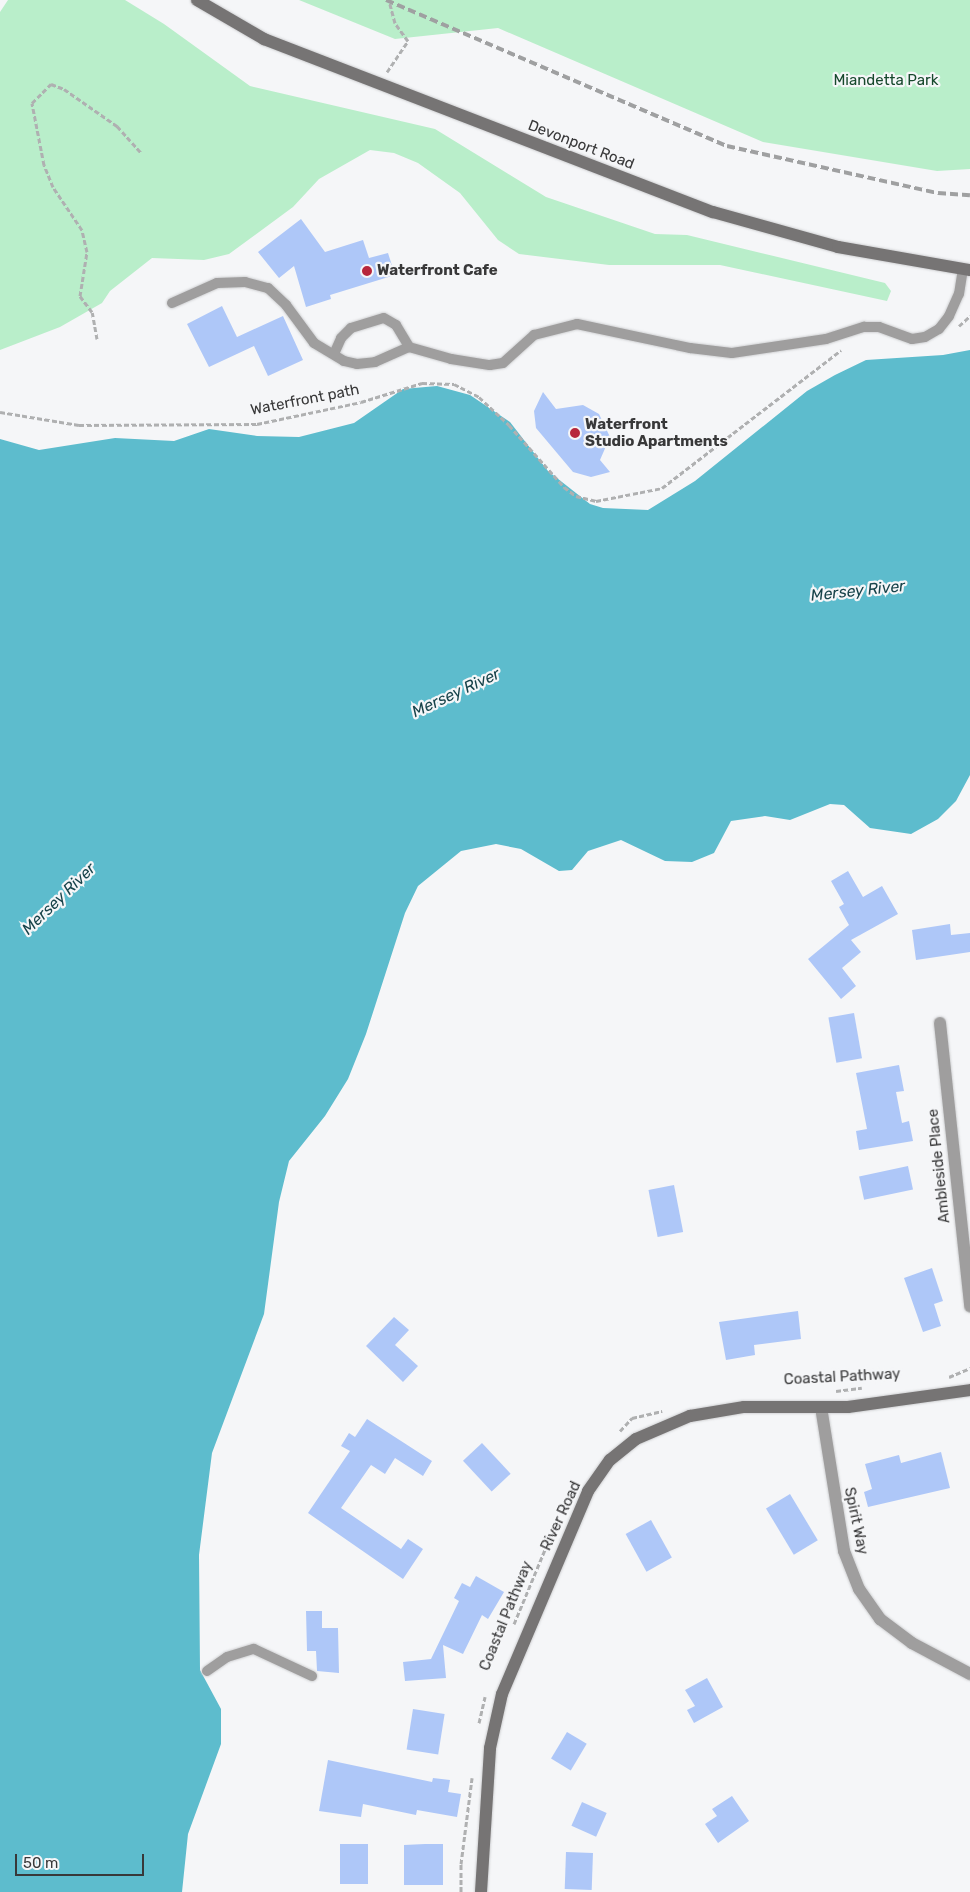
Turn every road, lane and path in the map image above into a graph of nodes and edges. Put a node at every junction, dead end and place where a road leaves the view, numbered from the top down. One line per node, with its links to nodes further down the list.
1 (197, 0): 3 (main road, Devonport Road)
2 (389, 0): 3 (path)
3 (378, 85): 5 (main road, Devonport Road)
4 (141, 153): 9 (path)
5 (967, 270): 11 (lane)
6 (172, 303): 12 (lane)
7 (970, 316): 8 (path)
8 (953, 332)
9 (97, 339)
10 (848, 347): 13 (path, Waterfront path)
11 (409, 348): 12 (lane); 12 (lane)
12 (334, 354)
13 (0, 412)
14 (940, 1023): 15 (street, Ambleside Place)
15 (970, 1306)
16 (970, 1368): 17 (path)
17 (947, 1378)
18 (870, 1388): 20 (path, Coastal Pathway)
19 (970, 1390): 21 (main road, River Road)
20 (830, 1391)
21 (821, 1407): 27 (street, Spirit Way); 33 (main road, River Road)
22 (668, 1409): 23 (path)
23 (619, 1432)
24 (548, 1542): 25 (path, Coastal Pathway)
25 (511, 1630)
26 (207, 1671): 28 (lane)
27 (970, 1674)
28 (312, 1676)
29 (487, 1693): 30 (path, Coastal Pathway)
30 (478, 1726)
31 (472, 1776): 32 (path)
32 (460, 1892)
33 (481, 1892)

